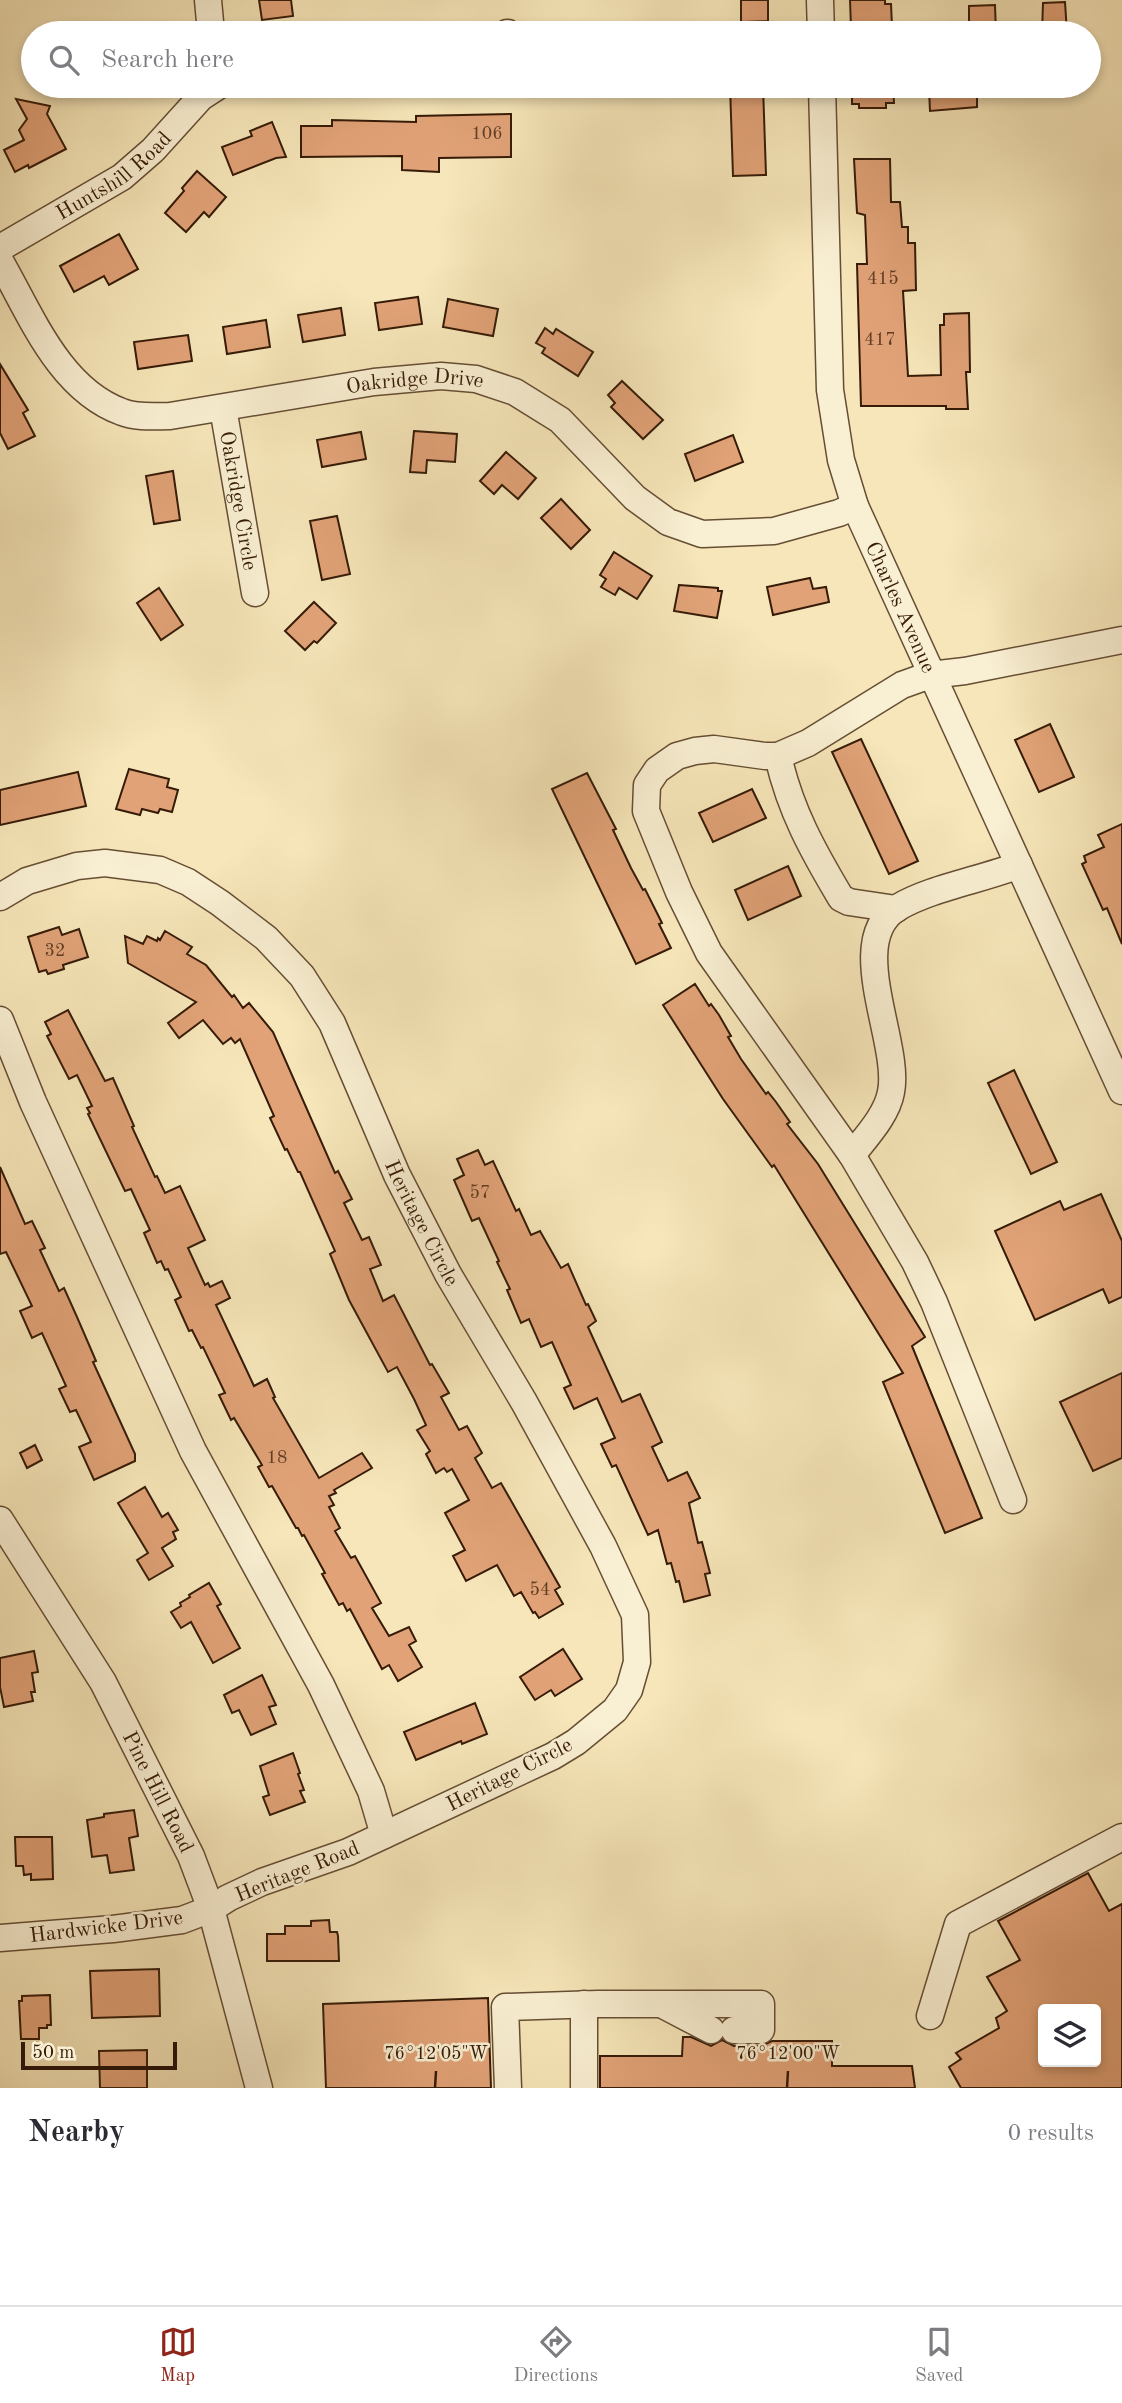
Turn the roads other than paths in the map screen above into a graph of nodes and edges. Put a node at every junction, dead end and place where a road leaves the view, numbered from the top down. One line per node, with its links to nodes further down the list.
1 (208, 0): 3 (street)
2 (820, 0): 4 (street)
3 (210, 21)
4 (821, 21)
5 (200, 98): 7 (street, Huntshill Road)
6 (822, 98): 10 (street, Charles Avenue)
7 (0, 248)
8 (0, 261): 9 (street, Oakridge Drive)
9 (223, 408): 10 (street, Oakridge Drive); 11 (street, Oakridge Circle)
10 (855, 506): 13 (street, Charles Avenue)
11 (255, 593)
12 (1122, 640): 13 (street)
13 (930, 675): 14 (street); 15 (street, Charles Avenue)
14 (778, 756): 17 (street); 20 (street)
15 (1019, 865): 17 (street); 19 (street, Charles Avenue)
16 (0, 897): 23 (street, Heritage Circle)
17 (896, 909): 20 (street)
18 (0, 1020): 23 (street)
19 (1122, 1091)
20 (852, 1155): 21 (street)
21 (1013, 1500)
22 (0, 1520): 25 (street, Pine Hill Road)
23 (384, 1835): 25 (street, Heritage Road)
24 (1122, 1837): 29 (street)
25 (211, 1909): 26 (street, Hardwicke Drive); 30 (street, Pine Hill Road)
26 (0, 1938)
27 (584, 2004): 28 (street); 31 (street); 32 (street)
28 (660, 2004): 28 (street)
29 (930, 2016)
30 (259, 2088)
31 (508, 2088)
32 (584, 2088)

